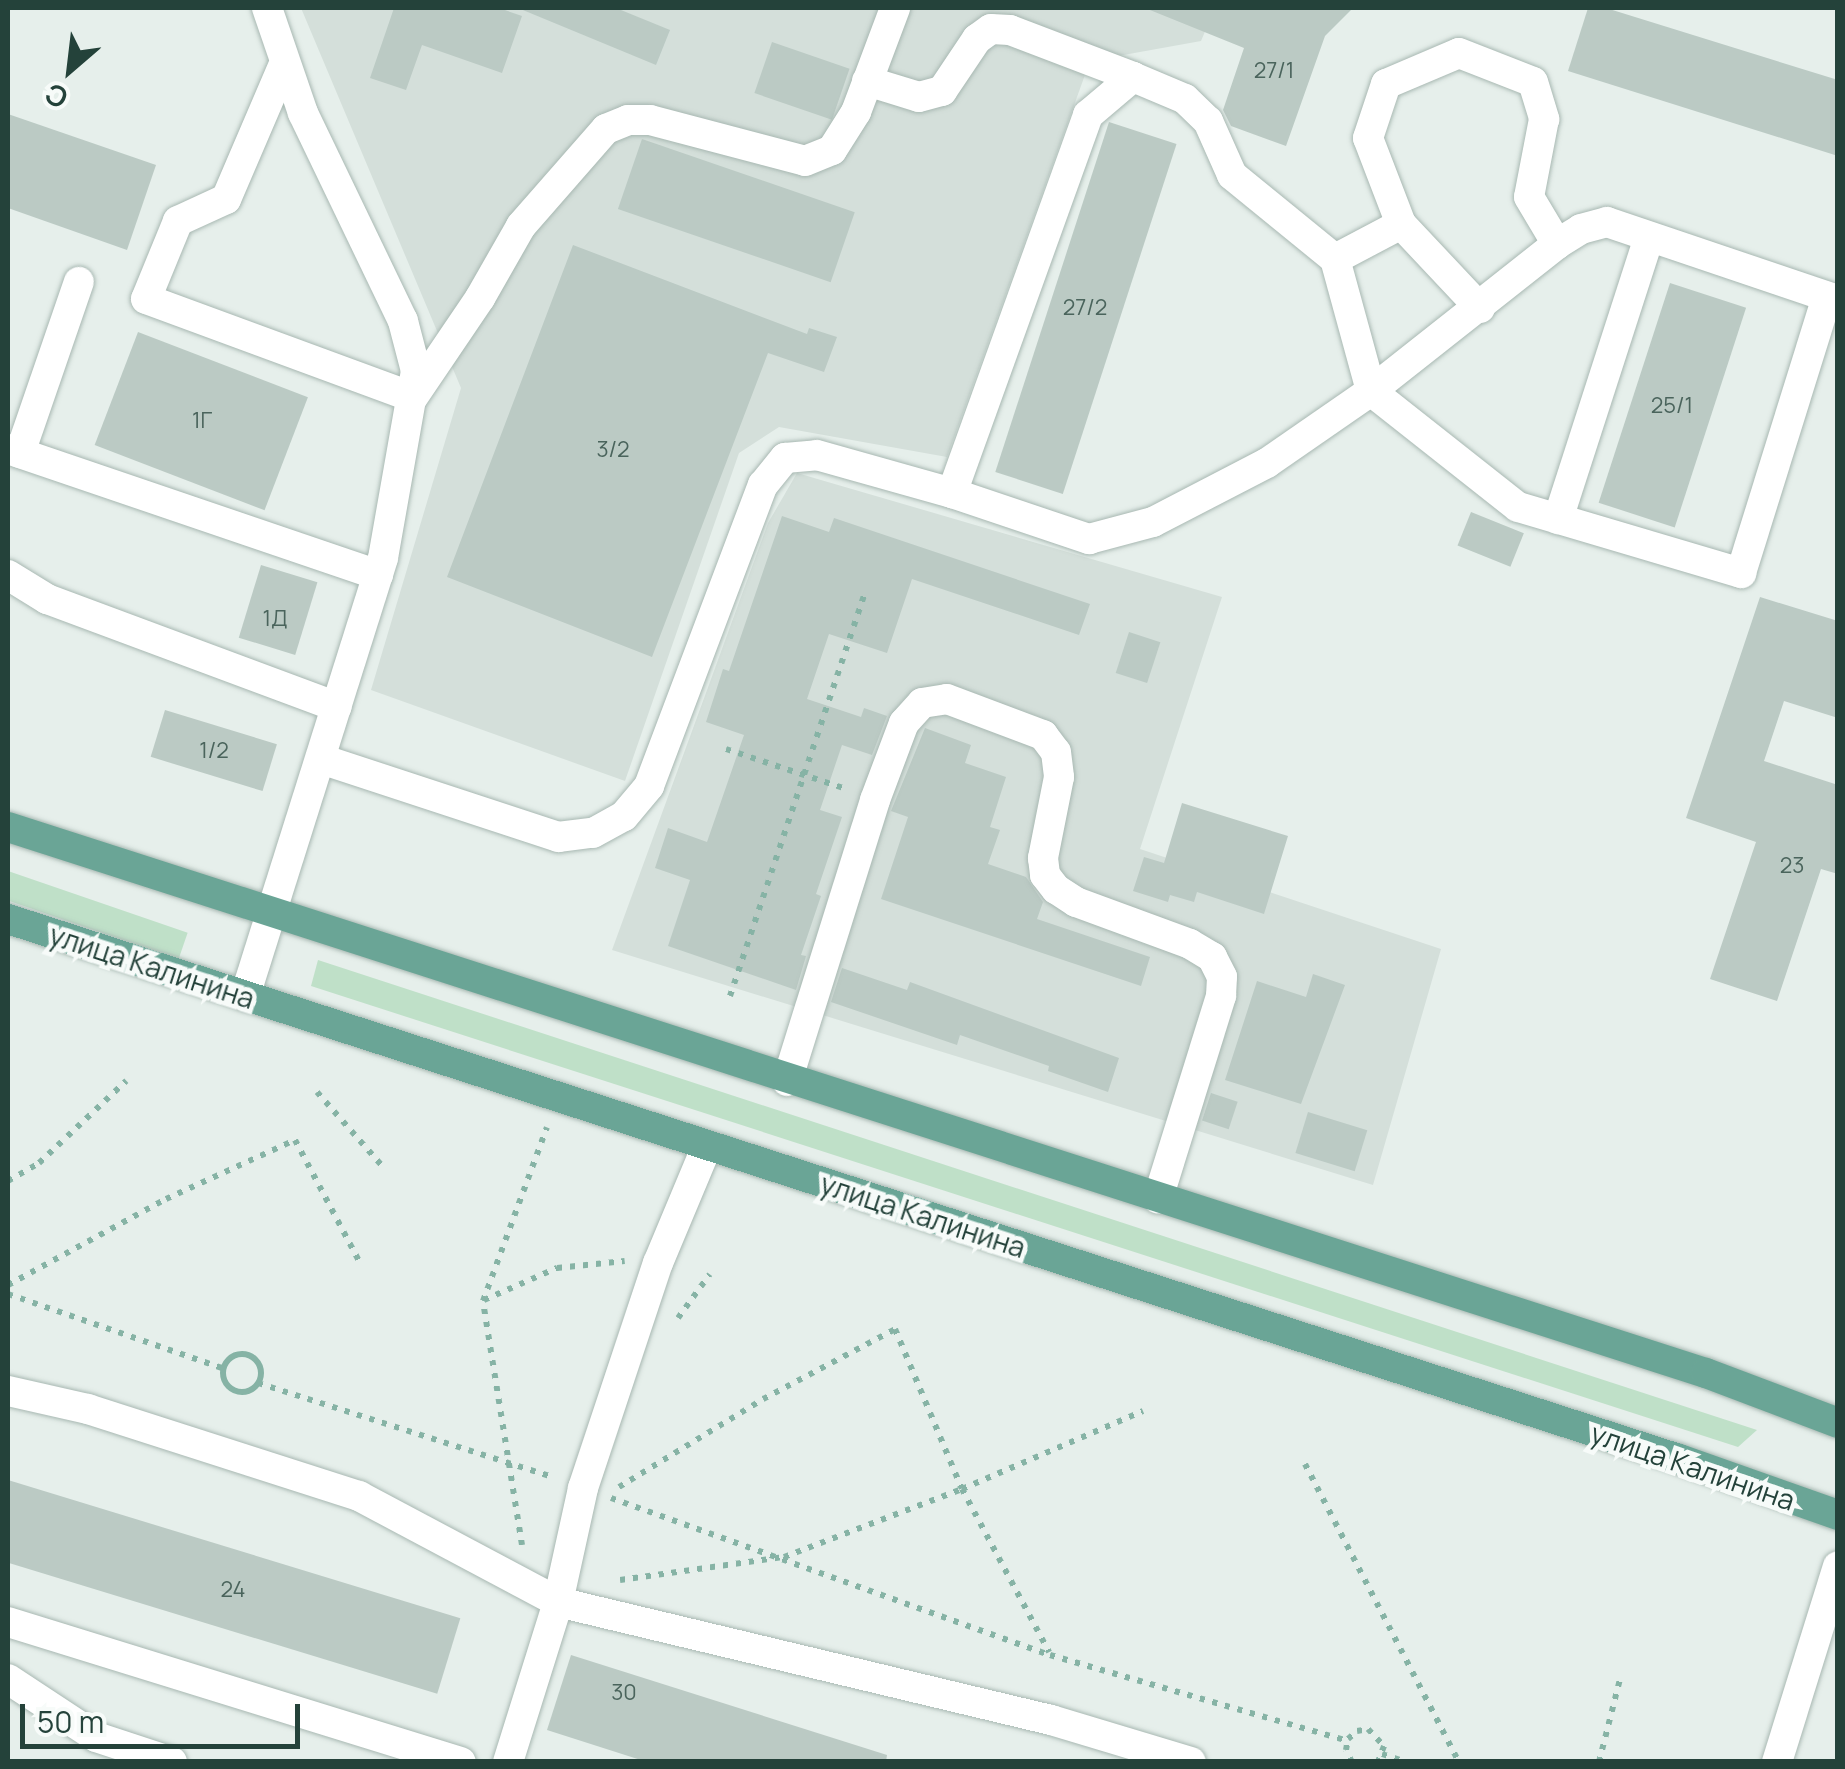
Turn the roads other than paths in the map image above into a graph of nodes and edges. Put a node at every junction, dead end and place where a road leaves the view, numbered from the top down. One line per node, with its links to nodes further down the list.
1 (267, 8): 3 (street)
2 (896, 8): 5 (street)
3 (284, 64): 14 (street); 14 (street)
4 (1133, 77): 5 (street); 9 (street); 16 (street)
5 (867, 82): 14 (street)
6 (1401, 224): 8 (street); 9 (street); 12 (street)
7 (1649, 236): 8 (street); 11 (street); 17 (street)
8 (1557, 244): 12 (street)
9 (1335, 259): 13 (street)
10 (79, 282): 15 (street)
11 (1832, 298): 17 (street)
12 (1480, 308): 13 (street)
13 (1372, 390): 16 (street); 17 (street)
14 (412, 397): 19 (street)
15 (14, 451): 19 (street)
16 (952, 493): 21 (street)
17 (1558, 519)
18 (8, 575): 20 (street)
19 (378, 575): 20 (street)
20 (337, 707): 21 (street)
21 (321, 759): 23 (street)
22 (8, 827): 23 (main road)
23 (271, 912): 25 (street); 26 (main road)
24 (8, 918): 25 (main road, улица Калинина)
25 (245, 996): 27 (main road, улица Калинина)
26 (787, 1080): 28 (main road); 28 (street)
27 (707, 1146): 31 (main road, улица Калинина); 33 (street)
28 (1158, 1198): 30 (main road)
29 (8, 1392): 33 (street)
30 (1838, 1423)
31 (1838, 1515)
32 (1838, 1566): 40 (street)
33 (558, 1602): 38 (street); 39 (street)
34 (8, 1622): 37 (street)
35 (8, 1679): 36 (street)
36 (172, 1762)
37 (461, 1762)
38 (508, 1762)
39 (1191, 1762)
40 (1777, 1762)

